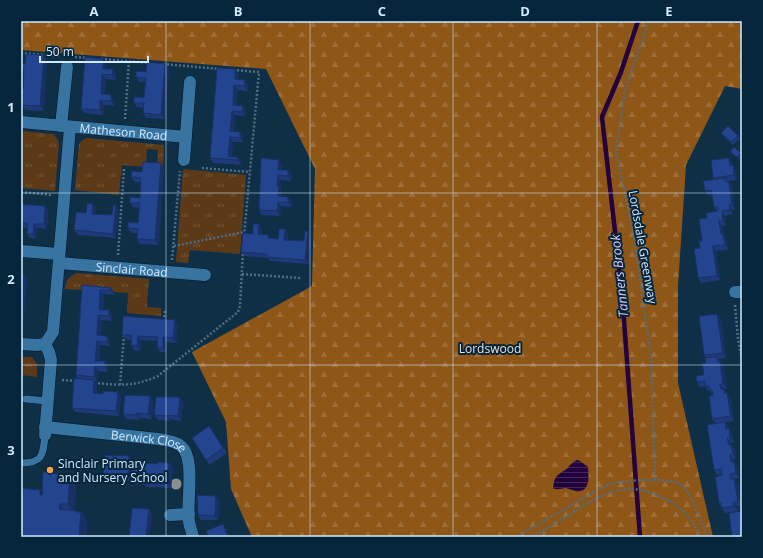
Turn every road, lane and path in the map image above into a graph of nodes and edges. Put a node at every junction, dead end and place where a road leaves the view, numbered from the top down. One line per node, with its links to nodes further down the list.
1 (649, 21): 49 (path, Lordsdale Greenway)
2 (21, 53): 7 (path)
3 (75, 57): 4 (path)
4 (90, 58)
5 (98, 59): 6 (path)
6 (128, 61): 8 (path); 13 (path)
7 (67, 62): 15 (street)
8 (152, 63)
9 (159, 64): 10 (path)
10 (221, 69)
11 (228, 70): 20 (path)
12 (190, 82): 16 (street)
13 (125, 116)
14 (21, 122): 15 (street, Matheson Road)
15 (66, 126): 16 (street, Matheson Road); 22 (street)
16 (186, 137): 17 (street)
17 (182, 164): 26 (path)
18 (202, 168): 20 (path)
19 (124, 169): 29 (path)
20 (250, 172): 23 (path)
21 (21, 192): 22 (path)
22 (64, 196): 28 (street)
23 (244, 232): 24 (path); 26 (path)
24 (244, 238)
25 (243, 245): 31 (path)
26 (174, 246): 30 (path)
27 (21, 251): 28 (street, Sinclair Road)
28 (59, 258): 29 (street, Sinclair Road); 39 (street)
29 (117, 268): 30 (street, Sinclair Road)
30 (171, 272): 32 (street, Sinclair Road)
31 (242, 274): 33 (path); 44 (path)
32 (205, 275)
33 (300, 278)
34 (739, 292): 40 (path)
35 (165, 308): 36 (path)
36 (156, 320)
37 (124, 332): 44 (path)
38 (21, 344): 39 (street)
39 (45, 344): 41 (street)
40 (742, 359)
41 (49, 379): 42 (path); 46 (street)
42 (81, 382)
43 (88, 382): 44 (path)
44 (120, 385)
45 (26, 400): 46 (lane)
46 (47, 401): 47 (street)
47 (45, 431): 48 (lane); 50 (street, Berwick Close)
48 (21, 463)
49 (655, 481): 53 (path); 56 (path)
50 (189, 514): 51 (street); 52 (street, Berwick Close)
51 (170, 515)
52 (193, 537)
53 (516, 537)
54 (532, 537): 55 (path)
55 (700, 537)
56 (707, 537)

